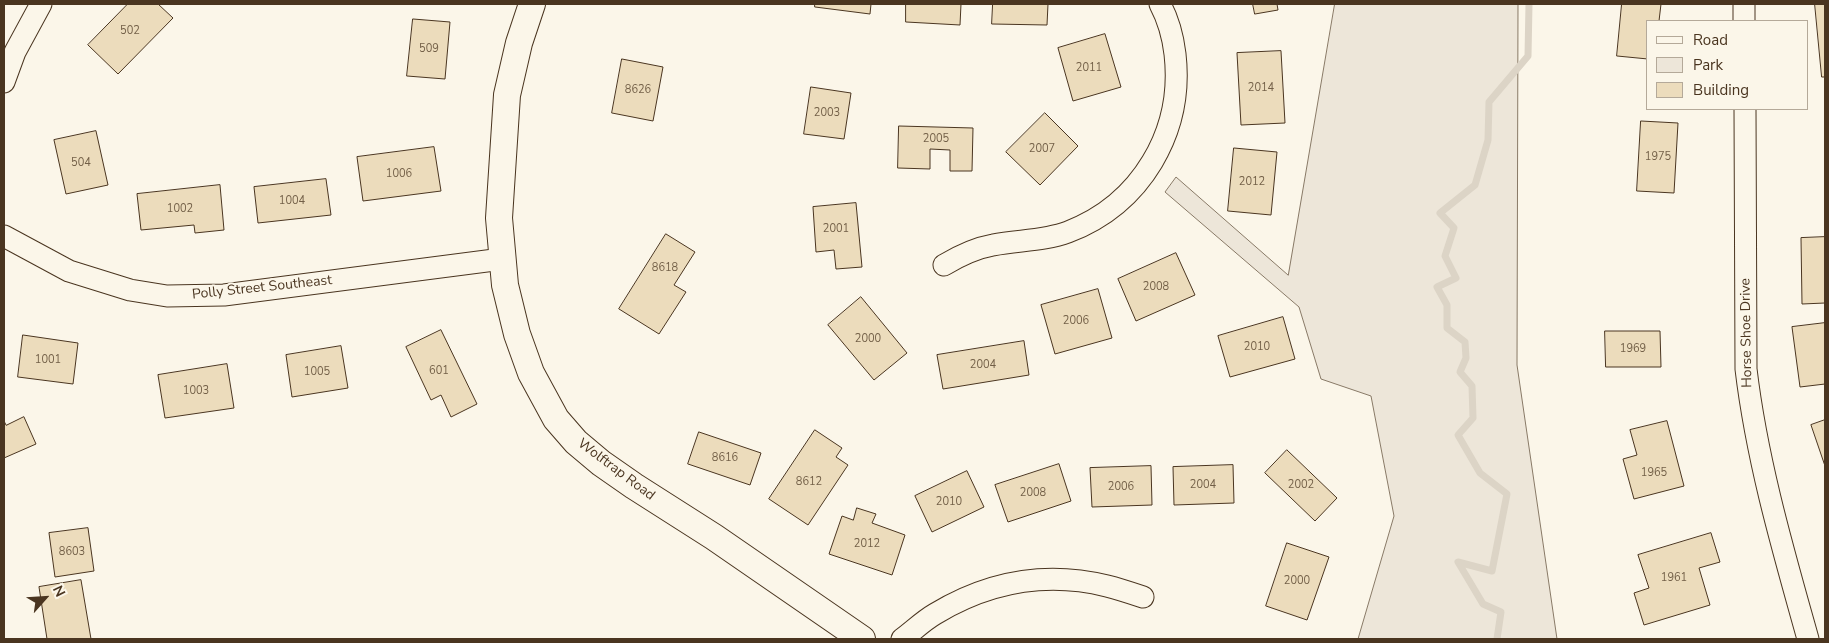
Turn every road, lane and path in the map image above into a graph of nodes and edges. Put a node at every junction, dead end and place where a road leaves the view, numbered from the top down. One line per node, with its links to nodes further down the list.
1 (41, 4): 6 (street)
2 (532, 4): 9 (street, Wolftrap Road)
3 (1160, 4): 10 (street)
4 (1744, 4): 5 (street)
5 (1744, 20)
6 (4, 82)
7 (1745, 110): 14 (street, Horse Shoe Drive)
8 (4, 236): 9 (street, Polly Street Southeast)
9 (502, 259): 12 (street, Wolftrap Road)
10 (944, 265)
11 (1143, 597): 13 (street)
12 (862, 639)
13 (902, 639)
14 (1808, 639)

